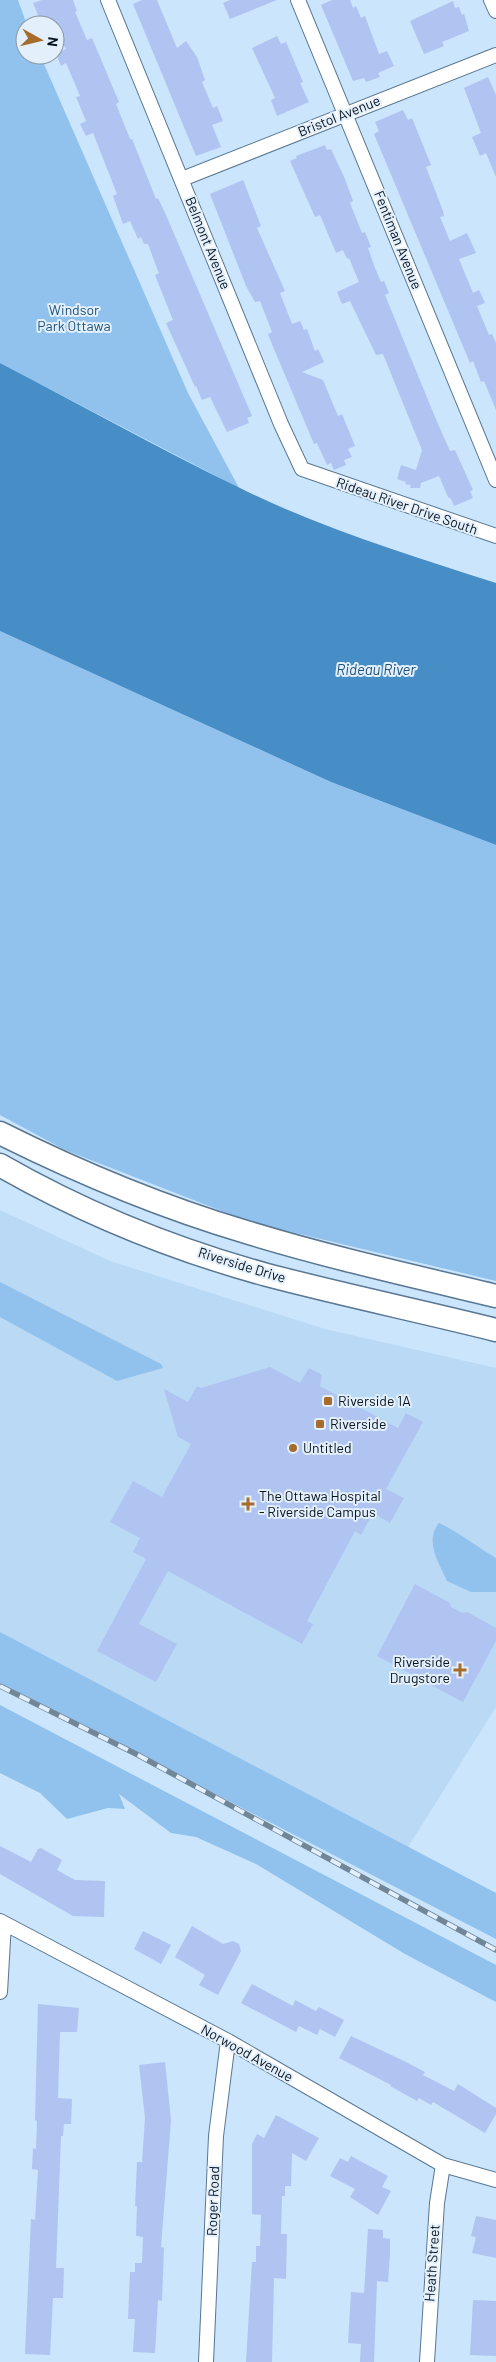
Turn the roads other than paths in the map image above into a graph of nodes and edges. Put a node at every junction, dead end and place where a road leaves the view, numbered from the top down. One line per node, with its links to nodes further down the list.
1 (108, 0): 7 (street, Belmont Avenue)
2 (298, 0): 6 (street, Fentiman Avenue)
3 (491, 0): 4 (street)
4 (496, 11)
5 (496, 54): 6 (street, Bristol Avenue)
6 (346, 114): 7 (street, Bristol Avenue); 9 (street, Fentiman Avenue)
7 (182, 179): 8 (street, Belmont Avenue)
8 (319, 476): 10 (street, Rideau River Drive South)
9 (496, 480)
10 (496, 536)
11 (0, 1133): 13 (main road)
12 (0, 1166): 14 (main road, Riverside Drive)
13 (496, 1296)
14 (496, 1330)
15 (2, 1922): 16 (street); 17 (street, Norwood Avenue)
16 (0, 1992)
17 (228, 2041): 18 (street, Norwood Avenue); 20 (street, Roger Road)
18 (443, 2165): 19 (street, Norwood Avenue); 21 (street, Heath Street)
19 (496, 2180)
20 (206, 2362)
21 (427, 2362)

